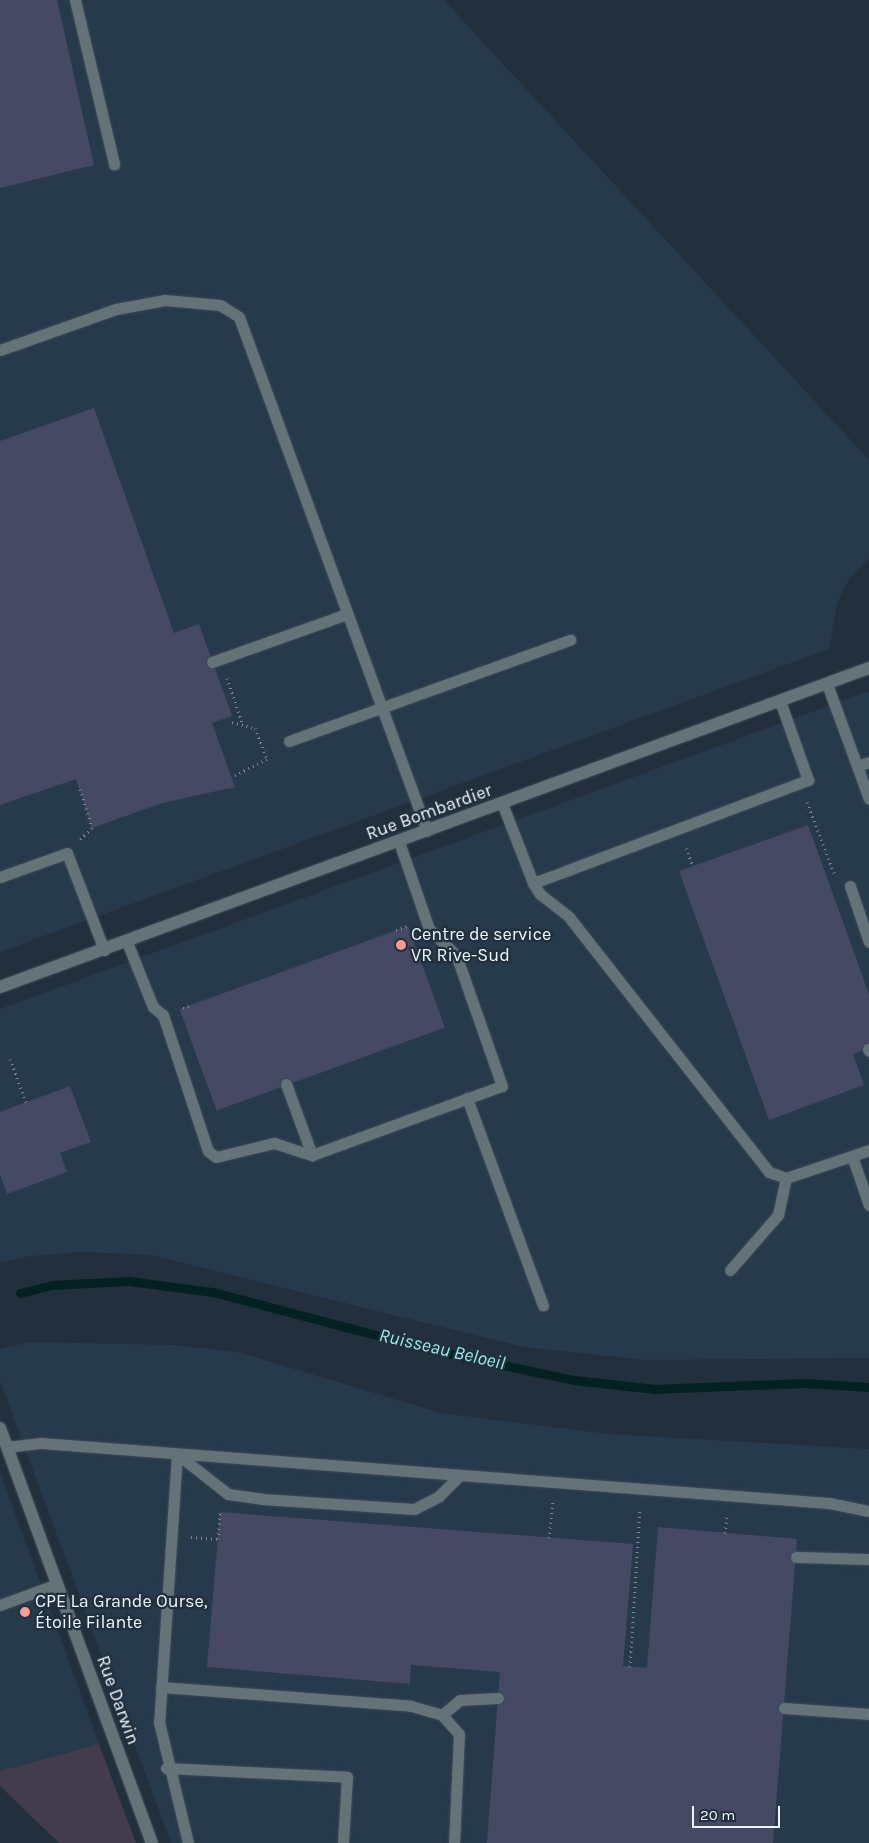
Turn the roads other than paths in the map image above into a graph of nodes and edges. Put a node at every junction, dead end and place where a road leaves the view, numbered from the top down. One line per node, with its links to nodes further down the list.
1 (75, 0): 2 (lane)
2 (114, 164)
3 (0, 350): 4 (lane)
4 (347, 614): 6 (lane); 10 (lane)
5 (570, 640): 10 (lane)
6 (212, 662)
7 (869, 668): 8 (street, Rue Bombardier)
8 (827, 684): 9 (street, Rue Bombardier); 13 (lane)
9 (780, 701): 15 (street, Rue Bombardier); 19 (lane)
10 (382, 708): 11 (lane); 16 (lane)
11 (288, 741)
12 (869, 762): 13 (lane)
13 (857, 766): 14 (lane)
14 (869, 799)
15 (502, 803): 16 (street, Rue Bombardier); 19 (lane)
16 (428, 831): 17 (street, Rue Bombardier)
17 (399, 842): 21 (street, Rue Bombardier); 26 (lane)
18 (0, 877): 23 (lane)
19 (534, 883): 30 (lane)
20 (850, 886): 22 (lane)
21 (127, 942): 23 (street, Rue Bombardier); 28 (lane)
22 (869, 942)
23 (104, 950): 24 (street, Rue Bombardier)
24 (0, 987)
25 (286, 1084): 28 (lane)
26 (467, 1098): 28 (lane); 33 (lane)
27 (869, 1150): 29 (lane)
28 (312, 1154)
29 (852, 1156): 30 (lane); 31 (lane)
30 (786, 1178): 32 (lane)
31 (869, 1204)
32 (730, 1270)
33 (543, 1306)
34 (0, 1428): 35 (street, Rue Darwin)
35 (7, 1447): 36 (lane); 41 (street, Rue Darwin)
36 (177, 1454): 37 (lane); 37 (lane); 43 (lane)
37 (460, 1475): 38 (lane)
38 (869, 1511)
39 (796, 1557): 40 (lane)
40 (869, 1559)
41 (57, 1584): 42 (lane); 49 (street, Rue Darwin)
42 (0, 1605)
43 (161, 1687): 47 (lane); 48 (lane)
44 (498, 1698): 47 (lane)
45 (784, 1708): 46 (lane)
46 (869, 1714)
47 (442, 1715): 52 (lane)
48 (166, 1768): 50 (lane); 51 (lane)
49 (152, 1843)
50 (188, 1843)
51 (342, 1843)
52 (454, 1843)

